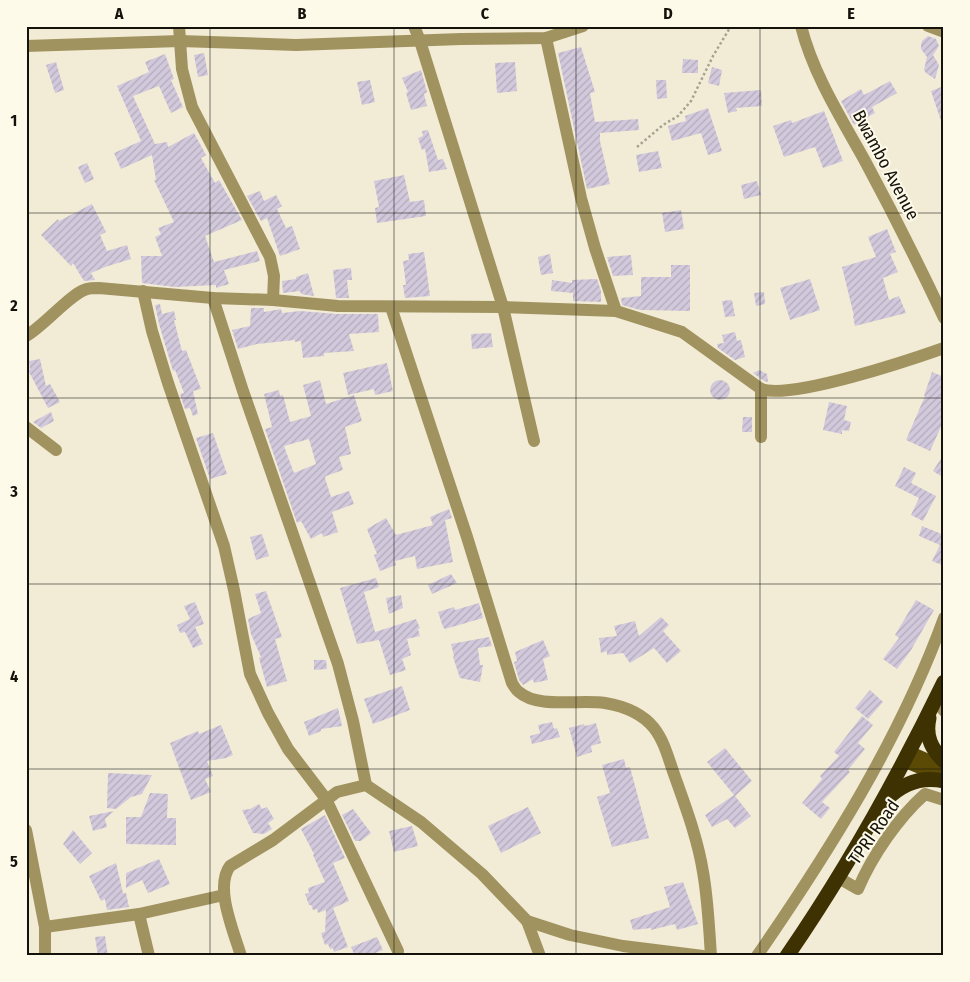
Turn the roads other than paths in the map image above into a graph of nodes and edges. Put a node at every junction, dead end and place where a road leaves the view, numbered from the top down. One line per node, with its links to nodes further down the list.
1 (179, 26): 8 (street)
2 (414, 26): 9 (street)
3 (583, 26): 7 (street)
4 (802, 26): 17 (street, Bwambo Avenue)
5 (928, 26): 6 (street)
6 (944, 32)
7 (546, 38): 9 (street); 16 (street)
8 (180, 41): 9 (street); 10 (street); 13 (street)
9 (420, 41): 15 (street)
10 (26, 46)
11 (143, 291): 12 (street); 18 (street); 33 (street)
12 (213, 298): 13 (street); 32 (street)
13 (273, 300): 14 (street)
14 (391, 307): 15 (street); 48 (street)
15 (503, 307): 16 (street); 23 (street)
16 (616, 311): 20 (street)
17 (944, 318)
18 (26, 336)
19 (944, 348): 20 (street)
20 (760, 389): 22 (street)
21 (26, 427): 24 (street)
22 (760, 438)
23 (534, 441)
24 (56, 450)
25 (944, 618): 49 (street)
26 (944, 682): 27 (highway)
27 (937, 705): 28 (highway); 29 (highway)
28 (906, 756): 30 (main road); 31 (main road); 35 (highway)
29 (944, 761)
30 (944, 767)
31 (944, 780): 35 (highway)
32 (366, 785): 33 (street); 40 (street)
33 (326, 799): 38 (street); 42 (street)
34 (944, 800): 37 (street, TPRI Road)
35 (882, 804): 37 (highway)
36 (26, 830): 41 (street)
37 (837, 877): 50 (highway)
38 (224, 895): 39 (street); 45 (street)
39 (139, 914): 41 (street); 44 (street)
40 (527, 921): 46 (street); 47 (street)
41 (45, 927): 43 (street)
42 (398, 951)
43 (45, 956)
44 (149, 956)
45 (241, 956)
46 (540, 956)
47 (703, 956)
48 (711, 956)
49 (757, 956)
50 (787, 956)

